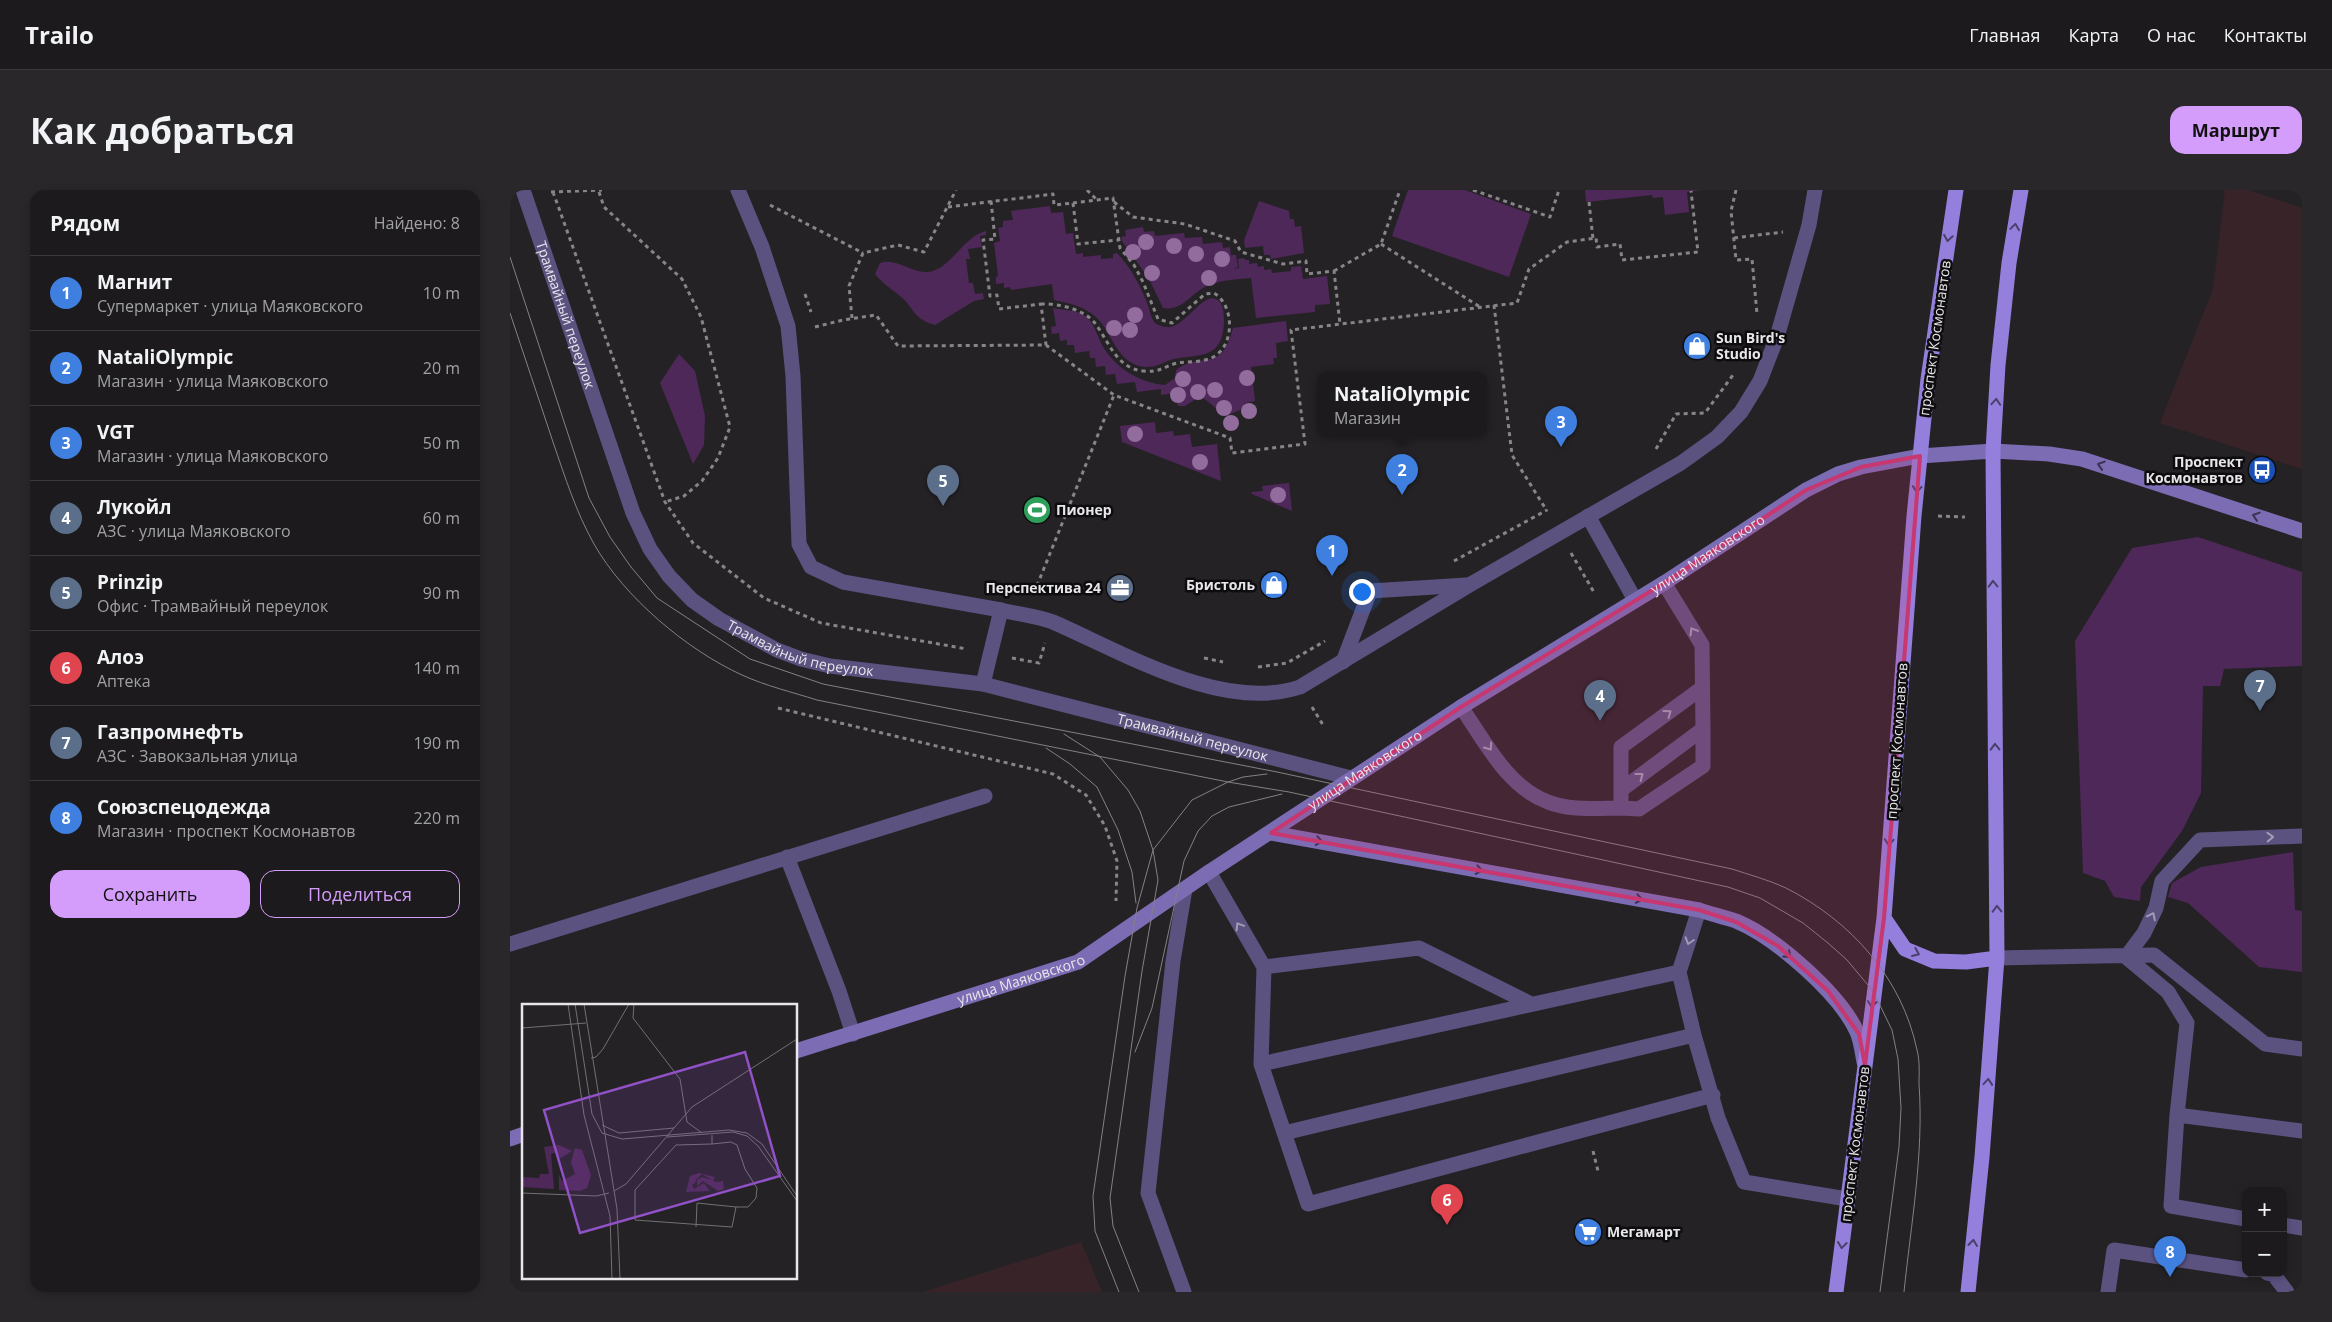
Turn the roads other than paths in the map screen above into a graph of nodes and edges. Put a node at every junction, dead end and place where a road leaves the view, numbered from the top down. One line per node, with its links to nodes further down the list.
1 (523, 190): 15 (street, Трамвайный переулок)
2 (738, 190): 13 (street)
3 (1815, 190): 8 (street)
4 (1956, 190): 7 (main road, проспект Космонавтов, one-way to 7)
5 (2021, 190): 6 (main road, one-way to 5)
6 (1993, 451): 7 (street, улица Маяковского); 9 (street, улица Маяковского, one-way to 6); 32 (main road, one-way to 6)
7 (1920, 456): 10 (street, улица Маяковского); 29 (main road, проспект Космонавтов, one-way to 29)
8 (1588, 516): 11 (street); 12 (street)
9 (2302, 531)
10 (1664, 583): 12 (street, улица Маяковского); 16 (street, one-way to 10)
11 (1470, 584): 14 (street); 14 (street)
12 (1635, 600): 17 (street, улица Маяковского)
13 (1001, 610): 14 (street); 15 (street)
14 (1343, 662)
15 (983, 684): 19 (street, Трамвайный переулок)
16 (1702, 688): 18 (street); 20 (street, one-way to 16)
17 (1461, 707): 19 (street, улица Маяковского); 22 (street, one-way to 22)
18 (1703, 730): 20 (street, one-way to 18); 22 (street)
19 (1351, 778): 23 (street, улица Маяковского)
20 (1621, 790): 22 (street)
21 (985, 796): 25 (street)
22 (1621, 808)
23 (1271, 833): 26 (street, улица Маяковского); 28 (street, one-way to 28)
24 (2302, 836): 31 (street, one-way to 24)
25 (787, 858): 30 (street); 36 (street)
26 (1209, 872): 27 (street, улица Маяковского); 33 (street, one-way to 26)
27 (1185, 889): 36 (street, улица Маяковского); 54 (street)
28 (1699, 910): 34 (street, one-way to 34); 41 (street, one-way to 41)
29 (1884, 918): 32 (main road, one-way to 32); 41 (main road, проспект Космонавтов, one-way to 41)
30 (510, 944)
31 (2126, 957): 32 (street); 38 (street); 43 (street)
32 (1997, 958): 56 (main road, one-way to 32)
33 (1264, 968): 35 (street); 40 (street)
34 (1679, 972): 35 (street); 37 (street)
35 (1531, 1004): 40 (street)
36 (853, 1034): 39 (street, улица Маяковского)
37 (1694, 1035): 42 (street); 45 (street)
38 (2302, 1049)
39 (798, 1051)
40 (1261, 1064): 45 (street)
41 (1865, 1065): 48 (main road, проспект Космонавтов)
42 (1713, 1095): 45 (street); 48 (street)
43 (2177, 1115): 44 (street); 49 (street)
44 (2302, 1131)
45 (1284, 1133)
46 (522, 1135): 47 (street)
47 (510, 1139)
48 (1847, 1199): 55 (main road, проспект Космонавтов, one-way to 55)
49 (2242, 1217)
50 (2287, 1226): 51 (street)
51 (2302, 1228)
52 (2242, 1269): 57 (street)
53 (2275, 1277): 58 (street)
54 (1184, 1292)
55 (1836, 1292)
56 (1968, 1292)
57 (2108, 1292)
58 (2287, 1292)

